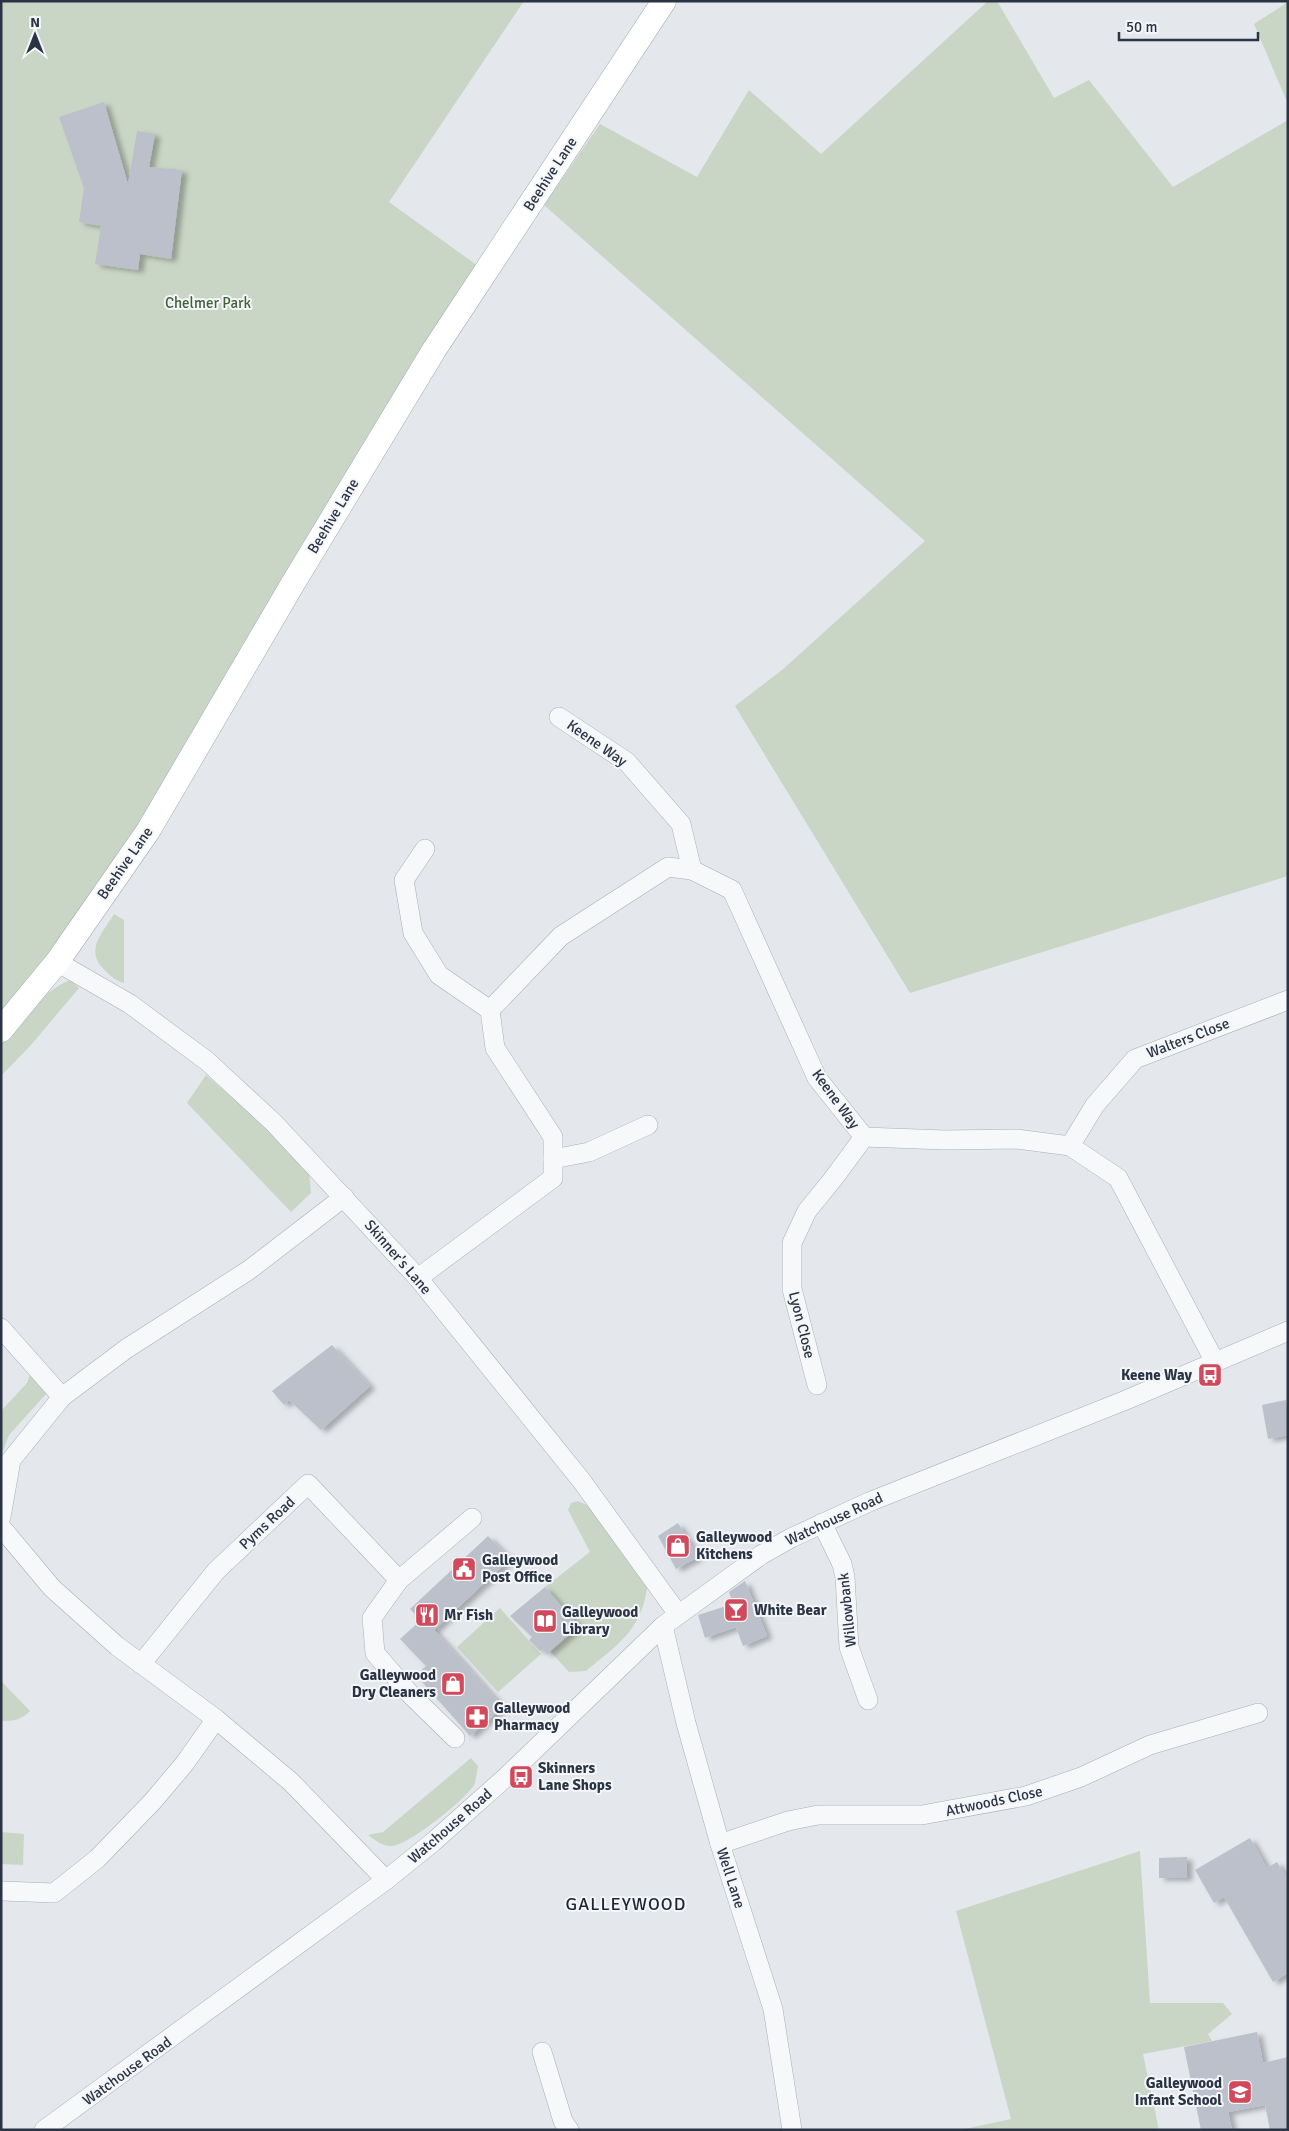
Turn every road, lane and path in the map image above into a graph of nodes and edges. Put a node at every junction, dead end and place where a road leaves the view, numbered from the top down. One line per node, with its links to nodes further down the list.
1 (664, 1): 5 (main road, Beehive Lane)
2 (559, 717): 4 (street, Keene Way)
3 (425, 849): 7 (street)
4 (692, 870): 7 (street, Keene Way); 10 (street, Keene Way)
5 (57, 962): 8 (main road, Beehive Lane); 13 (street, Skinner's Lane)
6 (1288, 1000): 11 (street, Walters Close)
7 (490, 1010): 12 (street)
8 (1, 1030)
9 (648, 1125): 12 (street)
10 (864, 1137): 11 (street, Keene Way); 18 (street, Lyon Close)
11 (1070, 1146): 17 (street, Keene Way)
12 (552, 1159): 14 (street)
13 (344, 1196): 14 (street, Skinner's Lane); 19 (street)
14 (418, 1278): 25 (street, Skinner's Lane)
15 (1, 1328): 19 (street)
16 (1288, 1331): 17 (street, Watchouse Road)
17 (1215, 1362): 22 (street, Watchouse Road)
18 (817, 1385)
19 (62, 1397): 20 (street)
20 (1, 1517)
21 (472, 1518): 24 (street)
22 (822, 1522): 25 (street, Watchouse Road); 28 (street, Willowbank)
23 (1, 1527): 27 (street)
24 (399, 1580): 27 (street, Pyms Road); 31 (street)
25 (678, 1614): 26 (street, Watchouse Road)
26 (663, 1626): 32 (street, Well Lane); 33 (street, Watchouse Road)
27 (141, 1664): 30 (street)
28 (868, 1700)
29 (1258, 1713): 32 (street, Attwoods Close)
30 (216, 1719): 33 (street); 34 (street)
31 (455, 1738)
32 (720, 1844): 38 (street, Well Lane)
33 (386, 1880): 36 (street, Watchouse Road)
34 (3, 1891)
35 (542, 2052): 37 (street)
36 (44, 2130)
37 (569, 2130)
38 (792, 2130)

